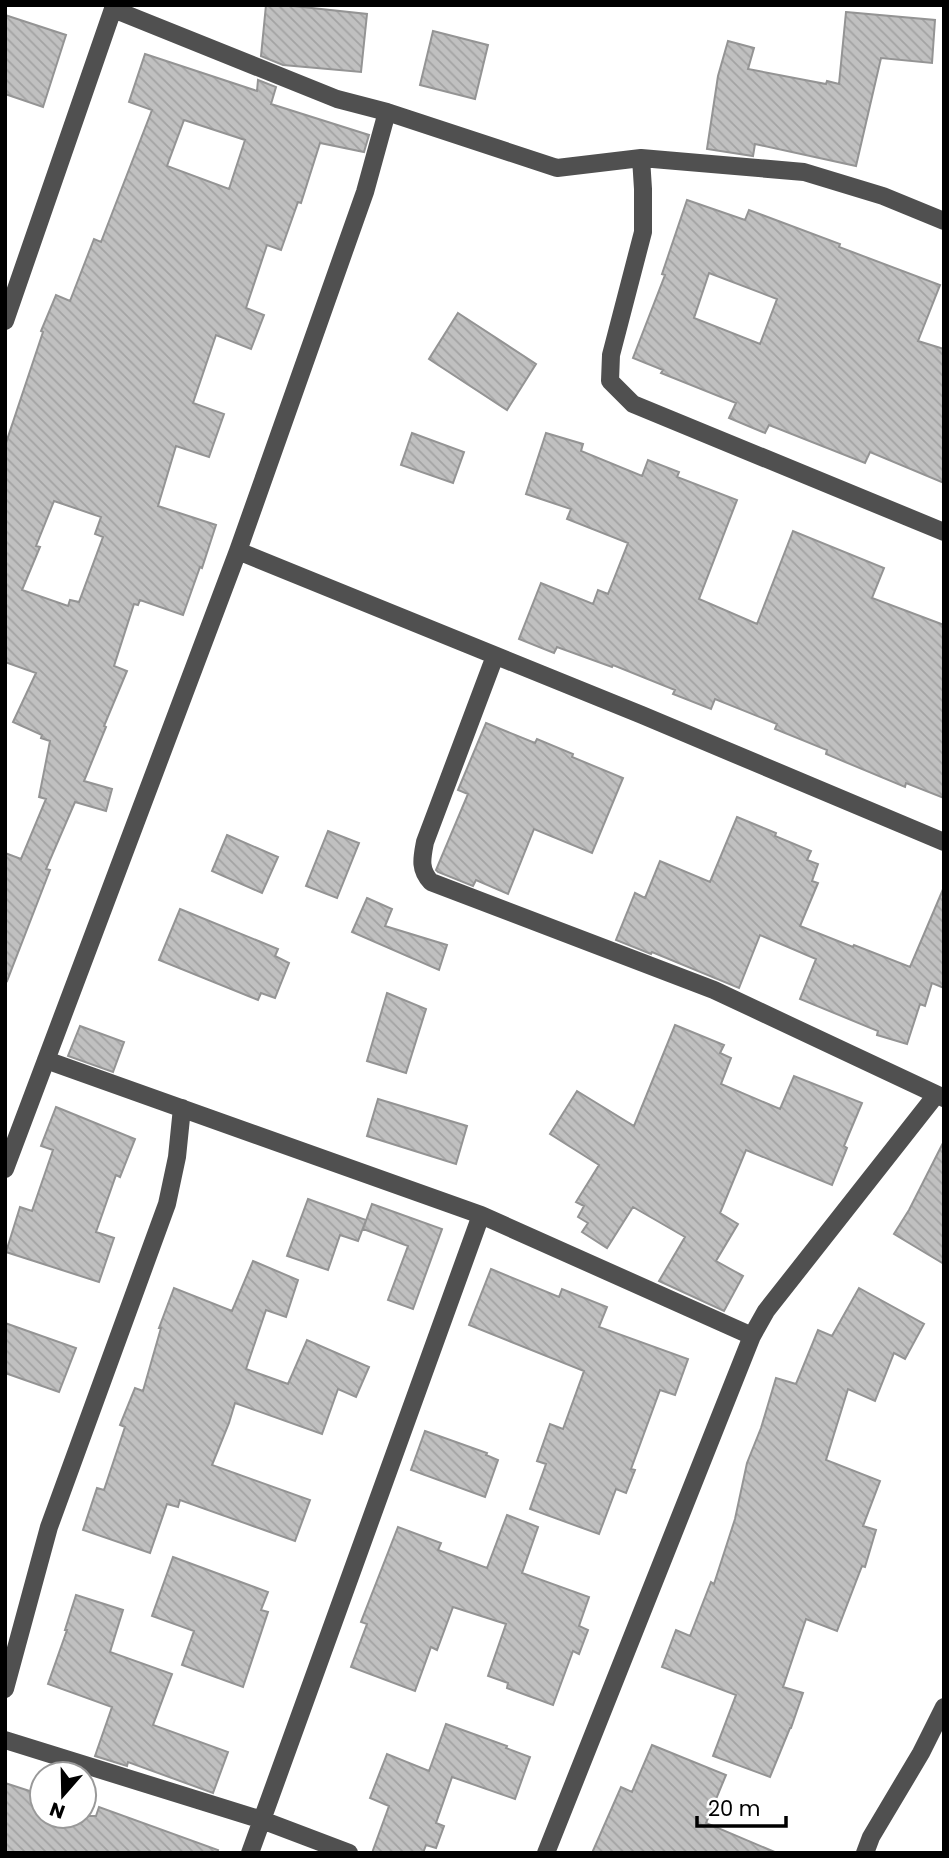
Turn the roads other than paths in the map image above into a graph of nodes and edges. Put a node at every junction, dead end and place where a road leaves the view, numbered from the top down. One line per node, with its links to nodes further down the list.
1 (114, 7): 2 (street); 5 (street)
2 (387, 112): 3 (street); 7 (street)
3 (641, 158): 4 (street); 6 (street)
4 (944, 220)
5 (5, 321)
6 (944, 531)
7 (238, 551): 8 (street); 10 (street)
8 (495, 656): 9 (street); 11 (street)
9 (944, 842)
10 (46, 1060): 12 (street); 13 (street)
11 (940, 1097): 15 (street)
12 (182, 1108): 14 (street); 16 (street)
13 (5, 1169)
14 (481, 1215): 15 (street); 19 (street)
15 (752, 1336): 22 (street)
16 (5, 1689)
17 (944, 1707): 23 (street)
18 (5, 1740): 19 (street)
19 (262, 1820): 20 (street); 21 (street)
20 (250, 1853)
21 (349, 1853)
22 (546, 1853)
23 (865, 1853)

